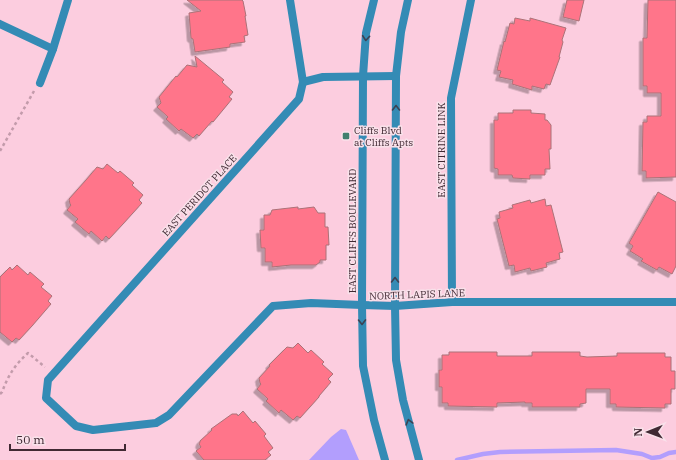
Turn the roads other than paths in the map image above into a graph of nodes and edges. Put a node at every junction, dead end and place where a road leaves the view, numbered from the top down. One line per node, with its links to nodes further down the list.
1 (68, 0): 7 (street)
2 (290, 0): 11 (street, EAST PERIDOT PLACE)
3 (374, 0): 8 (street, EAST CLIFFS BOULEVARD, one-way to 8)
4 (408, 0): 9 (street)
5 (471, 0): 12 (street, EAST CITRINE LINK)
6 (0, 24): 7 (street)
7 (53, 49): 10 (street)
8 (363, 76): 9 (street); 11 (street); 14 (street, EAST CLIFFS BOULEVARD)
9 (396, 76): 15 (street, one-way to 9)
10 (40, 82)
11 (303, 82): 16 (street, EAST PERIDOT PLACE)
12 (452, 302): 13 (street, NORTH LAPIS LANE); 15 (street, NORTH LAPIS LANE)
13 (676, 302)
14 (362, 306): 15 (street, NORTH LAPIS LANE); 16 (street, NORTH LAPIS LANE); 17 (street, EAST CLIFFS BOULEVARD, one-way to 17)
15 (395, 306): 18 (street, one-way to 15)
16 (48, 380)
17 (385, 460)
18 (419, 460)

